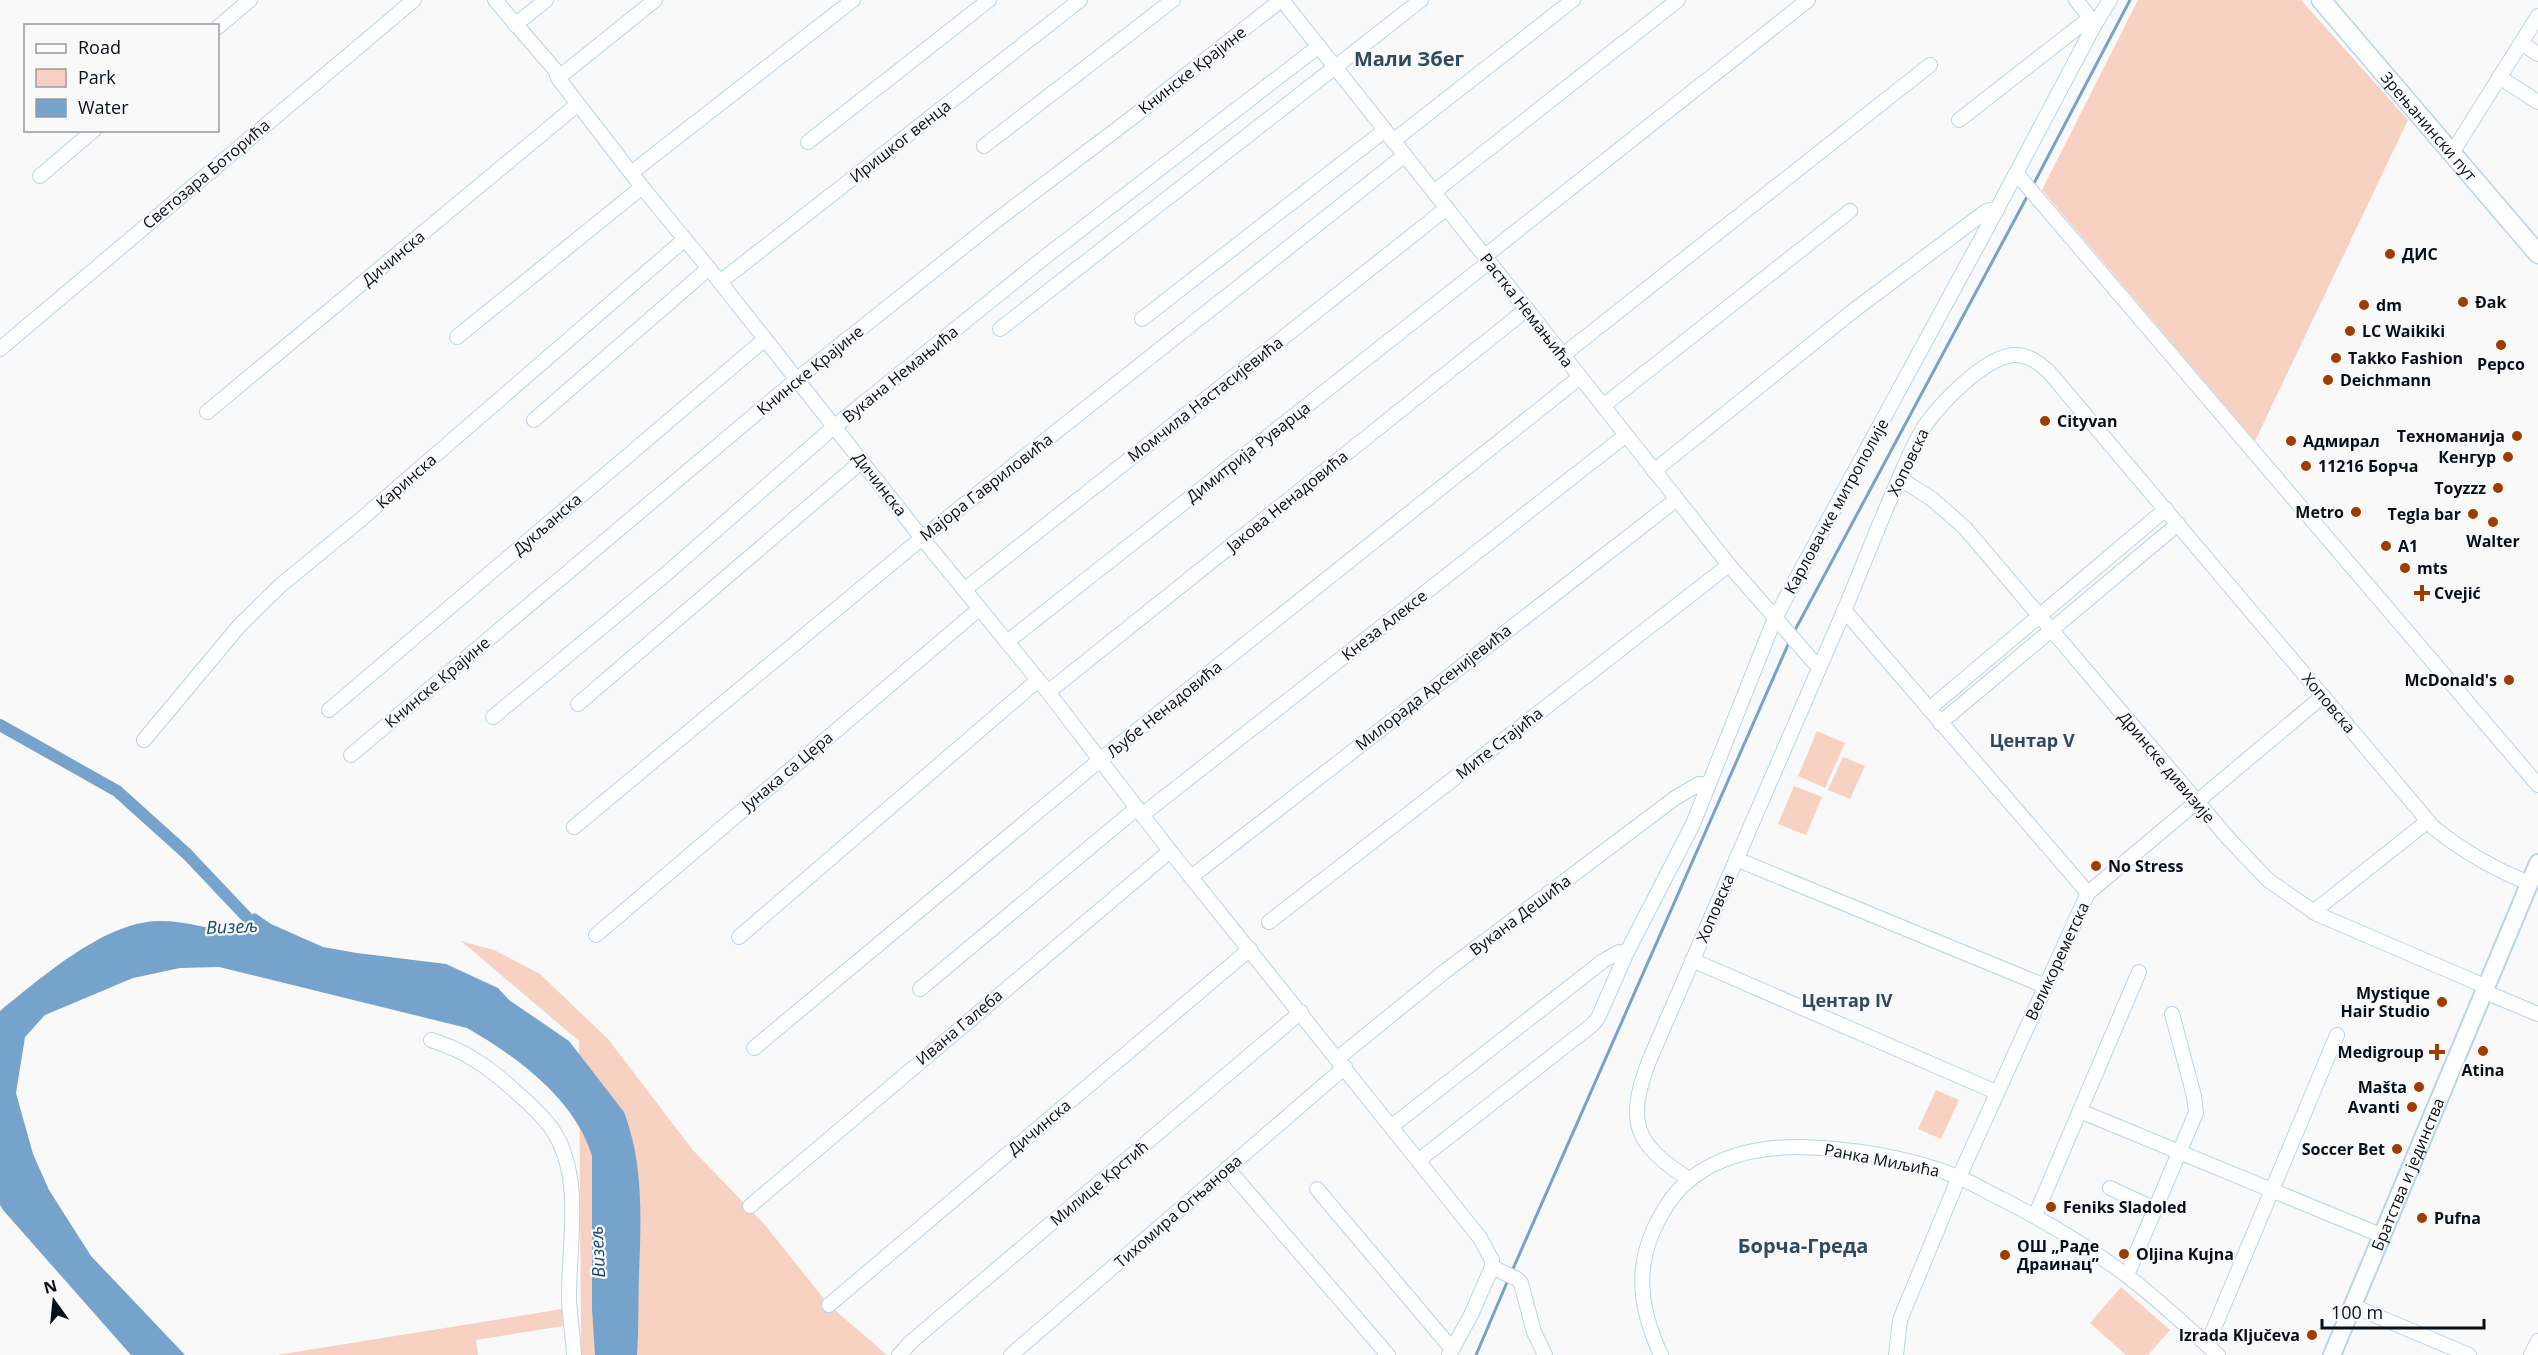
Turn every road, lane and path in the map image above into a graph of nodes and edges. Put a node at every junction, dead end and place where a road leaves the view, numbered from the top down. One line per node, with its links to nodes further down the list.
1 (250, 0): 21 (street)
2 (414, 0): 56 (street, Светозара Боторића)
3 (495, 0): 20 (street, Дичинска)
4 (546, 0): 20 (street)
5 (655, 0): 28 (street)
6 (853, 0): 38 (street)
7 (989, 0): 34 (street)
8 (1080, 0): 50 (street, Иришког венца)
9 (1173, 0): 35 (street)
10 (1281, 0): 23 (street, Растка Немањића); 59 (street, Книнске Крајине)
11 (1421, 0): 26 (street)
12 (1573, 0): 33 (street)
13 (1678, 0): 42 (street)
14 (1808, 0): 48 (street, Димитрија Руварца)
15 (2076, 0): 19 (street)
16 (2110, 0): 19 (street, Карловачке митрополије)
17 (2321, 0): 36 (main road, Зрењанински пут)
18 (2538, 16): 22 (street)
19 (2092, 21): 31 (street); 39 (street, Карловачке митрополије)
20 (515, 25): 28 (street, Дичинска)
21 (219, 26)
22 (2521, 43): 24 (street); 27 (street)
23 (1319, 46): 26 (street, Растка Немањића); 63 (street, Вукана Немањића)
24 (2538, 54)
25 (1930, 65): 57 (street)
26 (1335, 67): 33 (street, Растка Немањића); 53 (street)
27 (2499, 77): 29 (street); 36 (street)
28 (558, 78): 30 (street, Дичинска)
29 (2538, 102)
30 (578, 104): 38 (street, Дичинска); 61 (street, Дичинска)
31 (1959, 120)
32 (92, 132): 40 (street)
33 (1389, 136): 37 (street, Растка Немањића); 52 (street)
34 (808, 142)
35 (984, 146)
36 (2452, 153): 47 (main road, Зрењанински пут)
37 (1405, 155): 42 (street, Растка Немањића); 71 (street, Мајора Гавриловића)
38 (631, 173): 41 (street, Дичинска)
39 (2016, 173): 44 (street, Карловачке митрополије); 93 (street)
40 (40, 176)
41 (642, 187): 46 (street, Дичинска); 54 (street)
42 (1434, 192): 43 (street, Растка Немањића)
43 (1447, 208): 48 (street, Растка Немањића); 73 (street, Момчила Настасијевића)
44 (1996, 210): 66 (street); 77 (street, Карловачке митрополије)
45 (1850, 211): 60 (street)
46 (685, 239): 49 (street, Дичинска); 89 (street, Каринска)
47 (2538, 254)
48 (1487, 259): 51 (street, Растка Немањића); 79 (street, Димитрија Руварца)
49 (709, 268): 50 (street, Дичинска); 62 (street)
50 (720, 282): 55 (street, Дичинска)
51 (1527, 309): 57 (street, Растка Немањића); 82 (street, Јакова Ненадовића)
52 (1142, 319)
53 (1000, 329)
54 (458, 337)
55 (765, 339): 59 (street, Дичинска); 86 (street, Дукљанска)
56 (0, 349)
57 (1563, 355): 58 (street, Растка Немањића)
58 (1580, 377): 60 (street, Растка Немањића); 91 (street, Љубе Ненадовића)
59 (796, 380): 63 (street, Дичинска); 90 (street, Книнске Крајине)
60 (1603, 406): 64 (street, Растка Немањића)
61 (207, 412)
62 (534, 420)
63 (835, 426): 65 (street, Дичинска); 87 (street, Вукана Немањића)
64 (1626, 435): 66 (street, Растка Немањића); 95 (street, Кнеза Алексе)
65 (862, 461): 71 (street, Дичинска); 84 (street)
66 (1654, 471): 68 (street, Растка Немањића)
67 (1899, 478): 69 (street, Хоповска); 75 (street, Хоповска); 76 (street, Дринске дивизије)
68 (1677, 499): 72 (street, Растка Немањића); 101 (street, Милорада Арсенијевића)
69 (2166, 509): 70 (street, Хоповска); 76 (street)
70 (2178, 524): 78 (street); 83 (street, Хоповска)
71 (922, 538): 73 (street, Дичинска); 97 (street, Мајора Гавриловића)
72 (1729, 565): 77 (street, Растка Немањића); 105 (street, Мите Стајића)
73 (964, 590): 74 (street, Дичинска)
74 (979, 609): 79 (street, Дичинска); 106 (street, Јунака са Цера)
75 (1844, 610): 80 (street, Хоповска); 85 (street)
76 (2040, 616): 78 (street, Дринске дивизије); 85 (street)
77 (1775, 618): 80 (street, Растка Немањића); 92 (street, Карловачке митрополије)
78 (2051, 630): 88 (street); 94 (street, Дринске дивизије)
79 (1007, 642): 81 (street, Дичинска)
80 (1815, 664): 99 (street, Хоповска)
81 (1038, 680): 82 (street, Дичинска); 107 (street)
82 (1048, 692): 91 (street, Дичинска)
83 (2323, 696): 94 (street, Великореметска); 96 (street, Хоповска)
84 (578, 704)
85 (1929, 709): 88 (street)
86 (329, 710)
87 (493, 717)
88 (1940, 723): 103 (street)
89 (144, 740)
90 (351, 755)
91 (1100, 760): 95 (street, Дичинска); 120 (street, Љубе Ненадовића)
92 (1708, 784): 109 (street, Карловачке митрополије); 121 (street, Вукана Дешића)
93 (2538, 785)
94 (2196, 801): 103 (street, Великореметска); 104 (street, Дринске дивизије)
95 (1140, 811): 98 (street, Дичинска); 113 (street)
96 (2428, 821): 102 (street, Хоповска); 104 (street)
97 (574, 827)
98 (1170, 851): 101 (street, Дичинска); 133 (street, Ивана Галеба)
99 (1736, 859): 110 (street, Хоповска); 112 (street)
100 (2538, 863): 102 (street, Братства и јединства)
101 (1191, 877): 108 (street, Дичинска)
102 (2529, 883): 114 (street, Братства и јединства)
103 (2088, 893): 112 (street, Великореметска)
104 (2313, 912): 114 (street, Дринске дивизије)
105 (1269, 922)
106 (596, 935)
107 (739, 937)
108 (1250, 949): 115 (street, Дичинска); 139 (street, Дичинска)
109 (1627, 952): 124 (street); 126 (street, Карловачке митрополије)
110 (1692, 960): 122 (street); 129 (street, Хоповска)
111 (2139, 972): 123 (street)
112 (2045, 986): 122 (street, Великореметска)
113 (920, 989)
114 (2486, 989): 117 (street); 136 (street, Братства и јединства)
115 (1301, 1012): 121 (street, Дичинска); 145 (street, Милице Крстић)
116 (2172, 1014): 125 (street)
117 (2538, 1014)
118 (2337, 1035): 132 (street)
119 (431, 1040): 144 (street)
120 (754, 1048)
121 (1342, 1062): 124 (street, Дичинска); 127 (street, Тихомира Огњанова)
122 (1996, 1092): 128 (street, Великореметска)
123 (2080, 1111): 125 (street); 135 (street)
124 (1392, 1126): 126 (street, Дичинска)
125 (2179, 1152): 132 (street); 134 (street)
126 (1419, 1160): 137 (street, Дичинска)
127 (1227, 1168): 146 (street, Тихомира Огњанова); 147 (street)
128 (1959, 1177): 129 (street, Ранка Миљића); 135 (street, Ранка Миљића); 150 (street, Великореметска)
129 (1689, 1179): 149 (street, Ранка Миљића)
130 (2110, 1188): 134 (street)
131 (1317, 1189): 143 (street)
132 (2272, 1190): 136 (street); 142 (street)
133 (750, 1206)
134 (2155, 1209): 138 (street)
135 (2035, 1216): 138 (street, Ранка Миљића)
136 (2383, 1236): 140 (street, Братства и јединства)
137 (1495, 1265): 143 (street); 148 (street)
138 (2127, 1275): 142 (street, Ранка Миљића)
139 (829, 1305)
140 (2353, 1306): 152 (street, Братства и јединства); 153 (street)
141 (2538, 1341): 154 (street)
142 (2207, 1345): 151 (street, Ранка Миљића)
143 (1451, 1352)
144 (574, 1355)
145 (899, 1355)
146 (1011, 1355)
147 (1388, 1355)
148 (1545, 1355)
149 (1661, 1355)
150 (1896, 1355)
151 (2218, 1355)
152 (2332, 1355)
153 (2469, 1355)
154 (2531, 1355)

